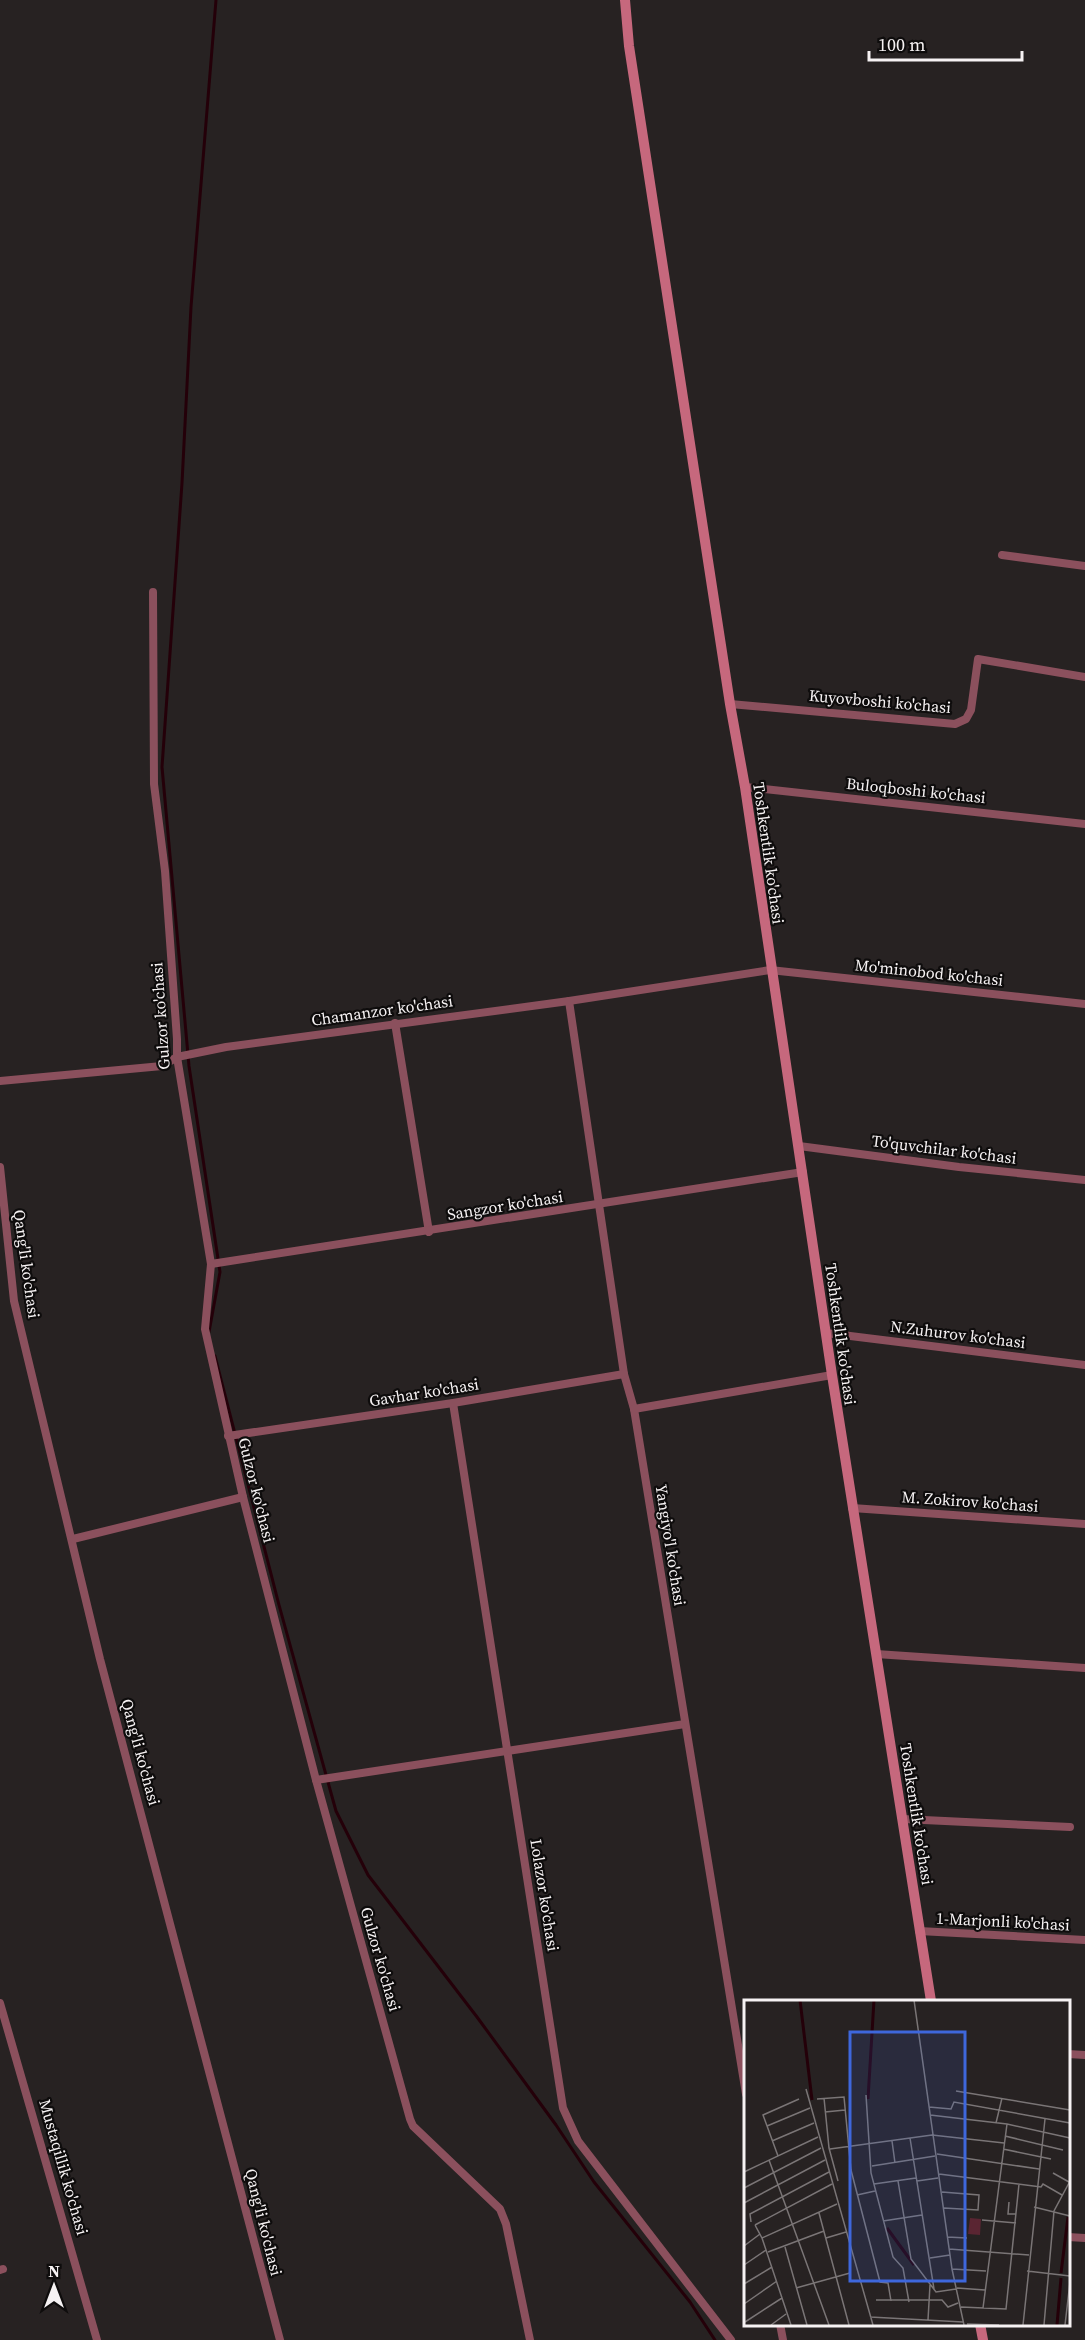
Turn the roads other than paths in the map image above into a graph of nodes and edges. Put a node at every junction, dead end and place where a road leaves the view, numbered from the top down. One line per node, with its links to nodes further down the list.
1 (625, 0): 6 (main road, Toshkentlik ko'chasi)
2 (1002, 555): 3 (street)
3 (1085, 566)
4 (153, 592): 13 (street, Gulzor ko'chasi)
5 (1085, 677): 6 (street, Kuyovboshi ko'chasi)
6 (730, 704): 7 (main road, Toshkentlik ko'chasi)
7 (745, 787): 8 (street, Buloqboshi ko'chasi); 9 (main road, Toshkentlik ko'chasi)
8 (1085, 824)
9 (770, 970): 10 (street, Chamanzor ko'chasi); 11 (street, Mo'minobod ko'chasi); 15 (main road, Toshkentlik ko'chasi)
10 (570, 1001): 12 (street, Chamanzor ko'chasi); 19 (street, Yangiyo'l ko'chasi)
11 (1085, 1004)
12 (395, 1023): 13 (street, Chamanzor ko'chasi); 20 (street)
13 (177, 1057): 14 (street, Chamanzor ko'chasi); 21 (street, Gulzor ko'chasi)
14 (0, 1081)
15 (799, 1146): 17 (main road, Toshkentlik ko'chasi); 18 (street, To'quvchilar ko'chasi)
16 (0, 1167): 32 (street, Qang'li ko'chasi)
17 (803, 1172): 19 (street, Sangzor ko'chasi); 22 (main road, Toshkentlik ko'chasi)
18 (1085, 1180)
19 (599, 1205): 20 (street, Sangzor ko'chasi); 24 (street, Yangiyo'l ko'chasi)
20 (429, 1232): 21 (street, Sangzor ko'chasi)
21 (211, 1264): 28 (street, Gulzor ko'chasi)
22 (826, 1333): 23 (street, N.Zuhurov ko'chasi); 25 (main road, Toshkentlik ko'chasi)
23 (1085, 1365)
24 (624, 1374): 26 (street, Gavhar ko'chasi); 27 (street, Yangiyo'l ko'chasi)
25 (832, 1375): 27 (street); 30 (main road, Toshkentlik ko'chasi)
26 (453, 1403): 28 (street, Gavhar ko'chasi); 36 (street, Lolazor ko'chasi)
27 (634, 1409): 35 (street, Yangiyo'l ko'chasi)
28 (228, 1436): 29 (street, Gulzor ko'chasi)
29 (243, 1497): 32 (street); 37 (street, Gulzor ko'chasi)
30 (852, 1508): 31 (street, M. Zokirov ko'chasi); 33 (main road, Toshkentlik ko'chasi)
31 (1085, 1524)
32 (73, 1539): 52 (street, Qang'li ko'chasi)
33 (876, 1653): 34 (street); 38 (main road, Toshkentlik ko'chasi)
34 (1085, 1668)
35 (685, 1724): 36 (street); 46 (street, Yangiyo'l ko'chasi)
36 (508, 1750): 37 (street); 54 (street, Lolazor ko'chasi)
37 (316, 1780): 53 (street, Gulzor ko'chasi)
38 (903, 1819): 39 (street); 40 (main road, Toshkentlik ko'chasi)
39 (1070, 1827)
40 (919, 1931): 41 (street, 1-Marjonli ko'chasi); 42 (main road, Toshkentlik ko'chasi)
41 (1085, 1940)
42 (931, 2000)
43 (0, 2003): 51 (street, Mustaqillik ko'chasi)
44 (1070, 2054): 45 (street)
45 (1085, 2055)
46 (744, 2082)
47 (1070, 2236): 48 (street)
48 (1085, 2238)
49 (780, 2325): 55 (street)
50 (980, 2325): 56 (main road)
51 (97, 2340)
52 (280, 2340)
53 (530, 2340)
54 (730, 2340)
55 (783, 2340)
56 (983, 2340)

